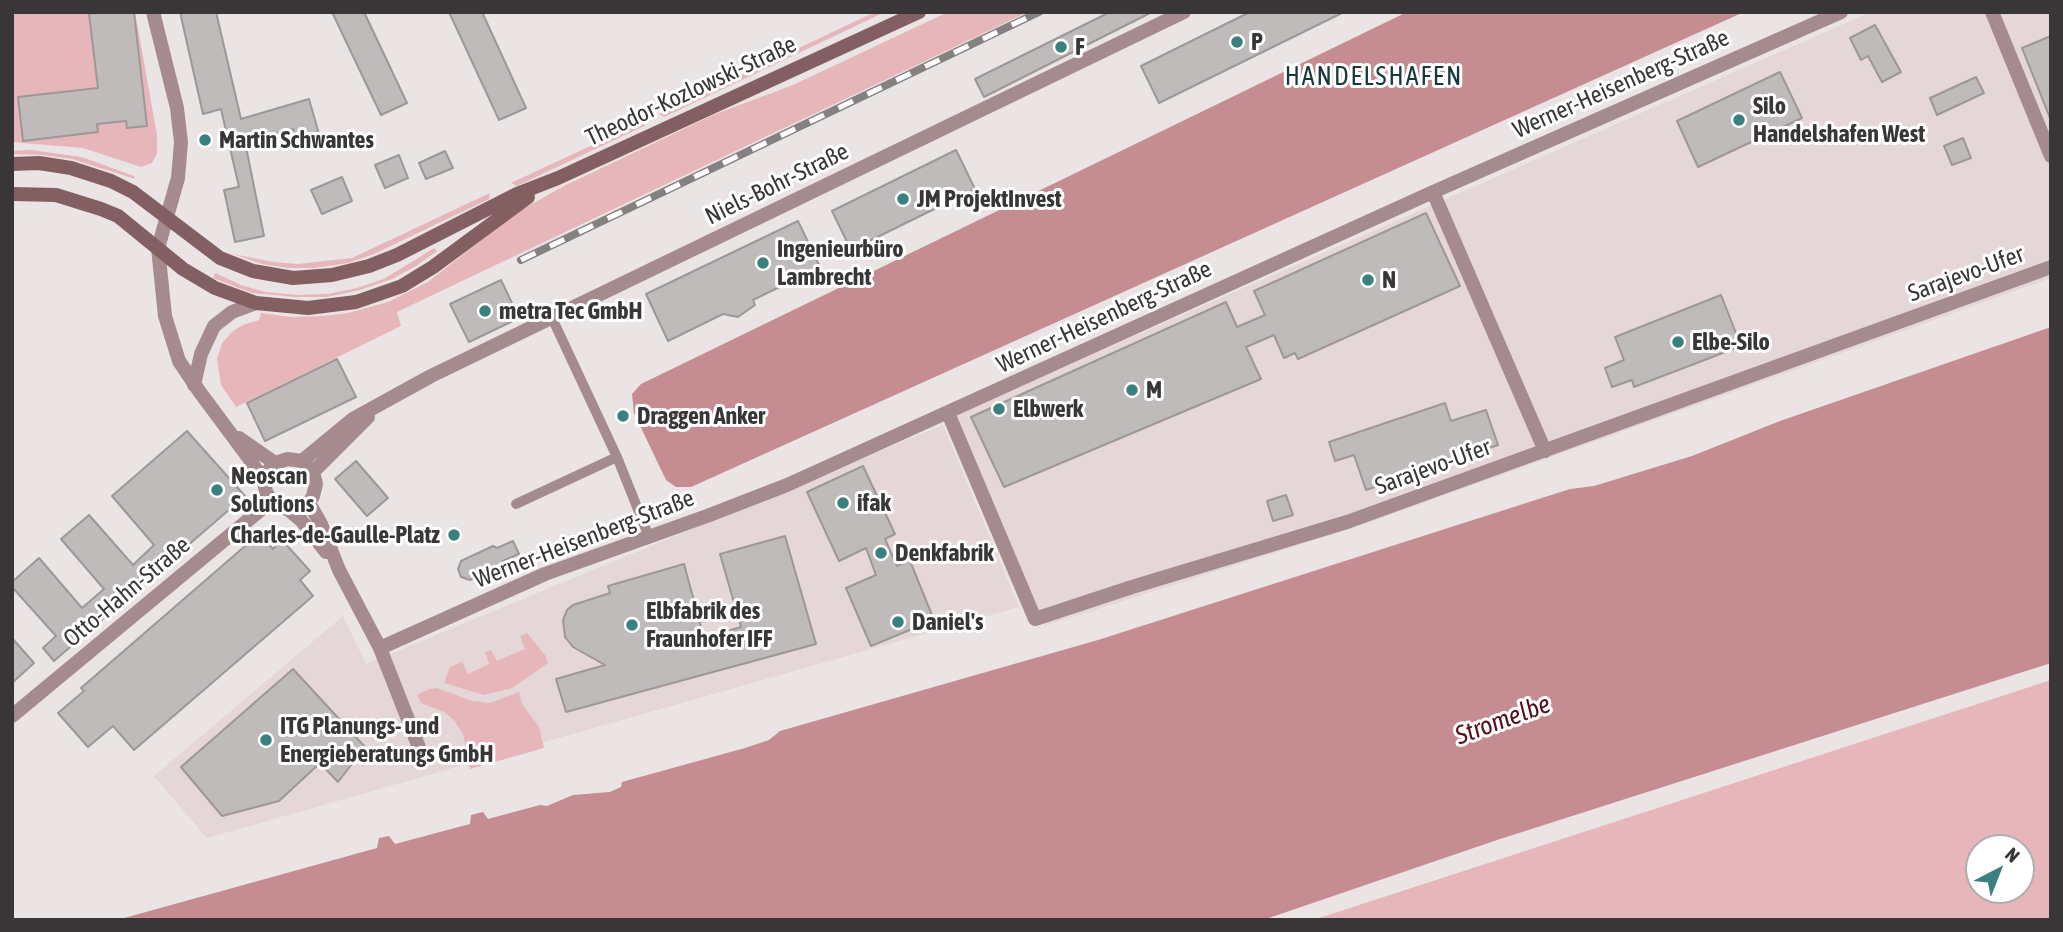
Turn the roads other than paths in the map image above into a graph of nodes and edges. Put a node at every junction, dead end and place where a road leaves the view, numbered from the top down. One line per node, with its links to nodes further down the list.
1 (153, 12): 11 (street)
2 (919, 12): 8 (main road, Theodor-Kozlowski-Straße)
3 (1184, 12): 15 (street, Niels-Bohr-Straße)
4 (1841, 12): 9 (street, Werner-Heisenberg-Straße)
5 (1992, 12): 6 (street)
6 (2051, 156)
7 (12, 164): 11 (main road, Theodor-Kozlowski-Straße)
8 (558, 178): 11 (main road, Theodor-Kozlowski-Straße); 14 (main road, Theodor-Kozlowski-Straße)
9 (1433, 192): 18 (street, Werner-Heisenberg-Straße); 20 (street)
10 (12, 194): 12 (main road, Theodor-Kozlowski-Straße)
11 (165, 215): 12 (street)
12 (158, 248): 14 (main road, Theodor-Kozlowski-Straße); 16 (street)
13 (2051, 267): 20 (street, Sarajevo-Ufer)
14 (256, 303): 16 (street)
15 (552, 318): 17 (street, Niels-Bohr-Straße); 21 (street)
16 (194, 385): 19 (street)
17 (391, 398): 22 (street, Niels-Bohr-Straße); 24 (street, Niels-Bohr-Straße)
18 (948, 413): 20 (street, Sarajevo-Ufer); 30 (street, Werner-Heisenberg-Straße)
19 (230, 433): 23 (street); 25 (street)
20 (1545, 451)
21 (617, 457): 28 (street); 30 (street)
22 (302, 461): 23 (street); 24 (street)
23 (275, 463): 25 (street)
24 (313, 472): 27 (street)
25 (264, 482): 26 (street)
26 (270, 502): 29 (street); 33 (street, Otto-Hahn-Straße)
27 (309, 503): 29 (street); 31 (street)
28 (516, 504)
29 (289, 510): 31 (street)
30 (649, 537): 32 (street, Werner-Heisenberg-Straße)
31 (339, 570): 32 (street)
32 (380, 648): 34 (street)
33 (12, 716)
34 (420, 750)

